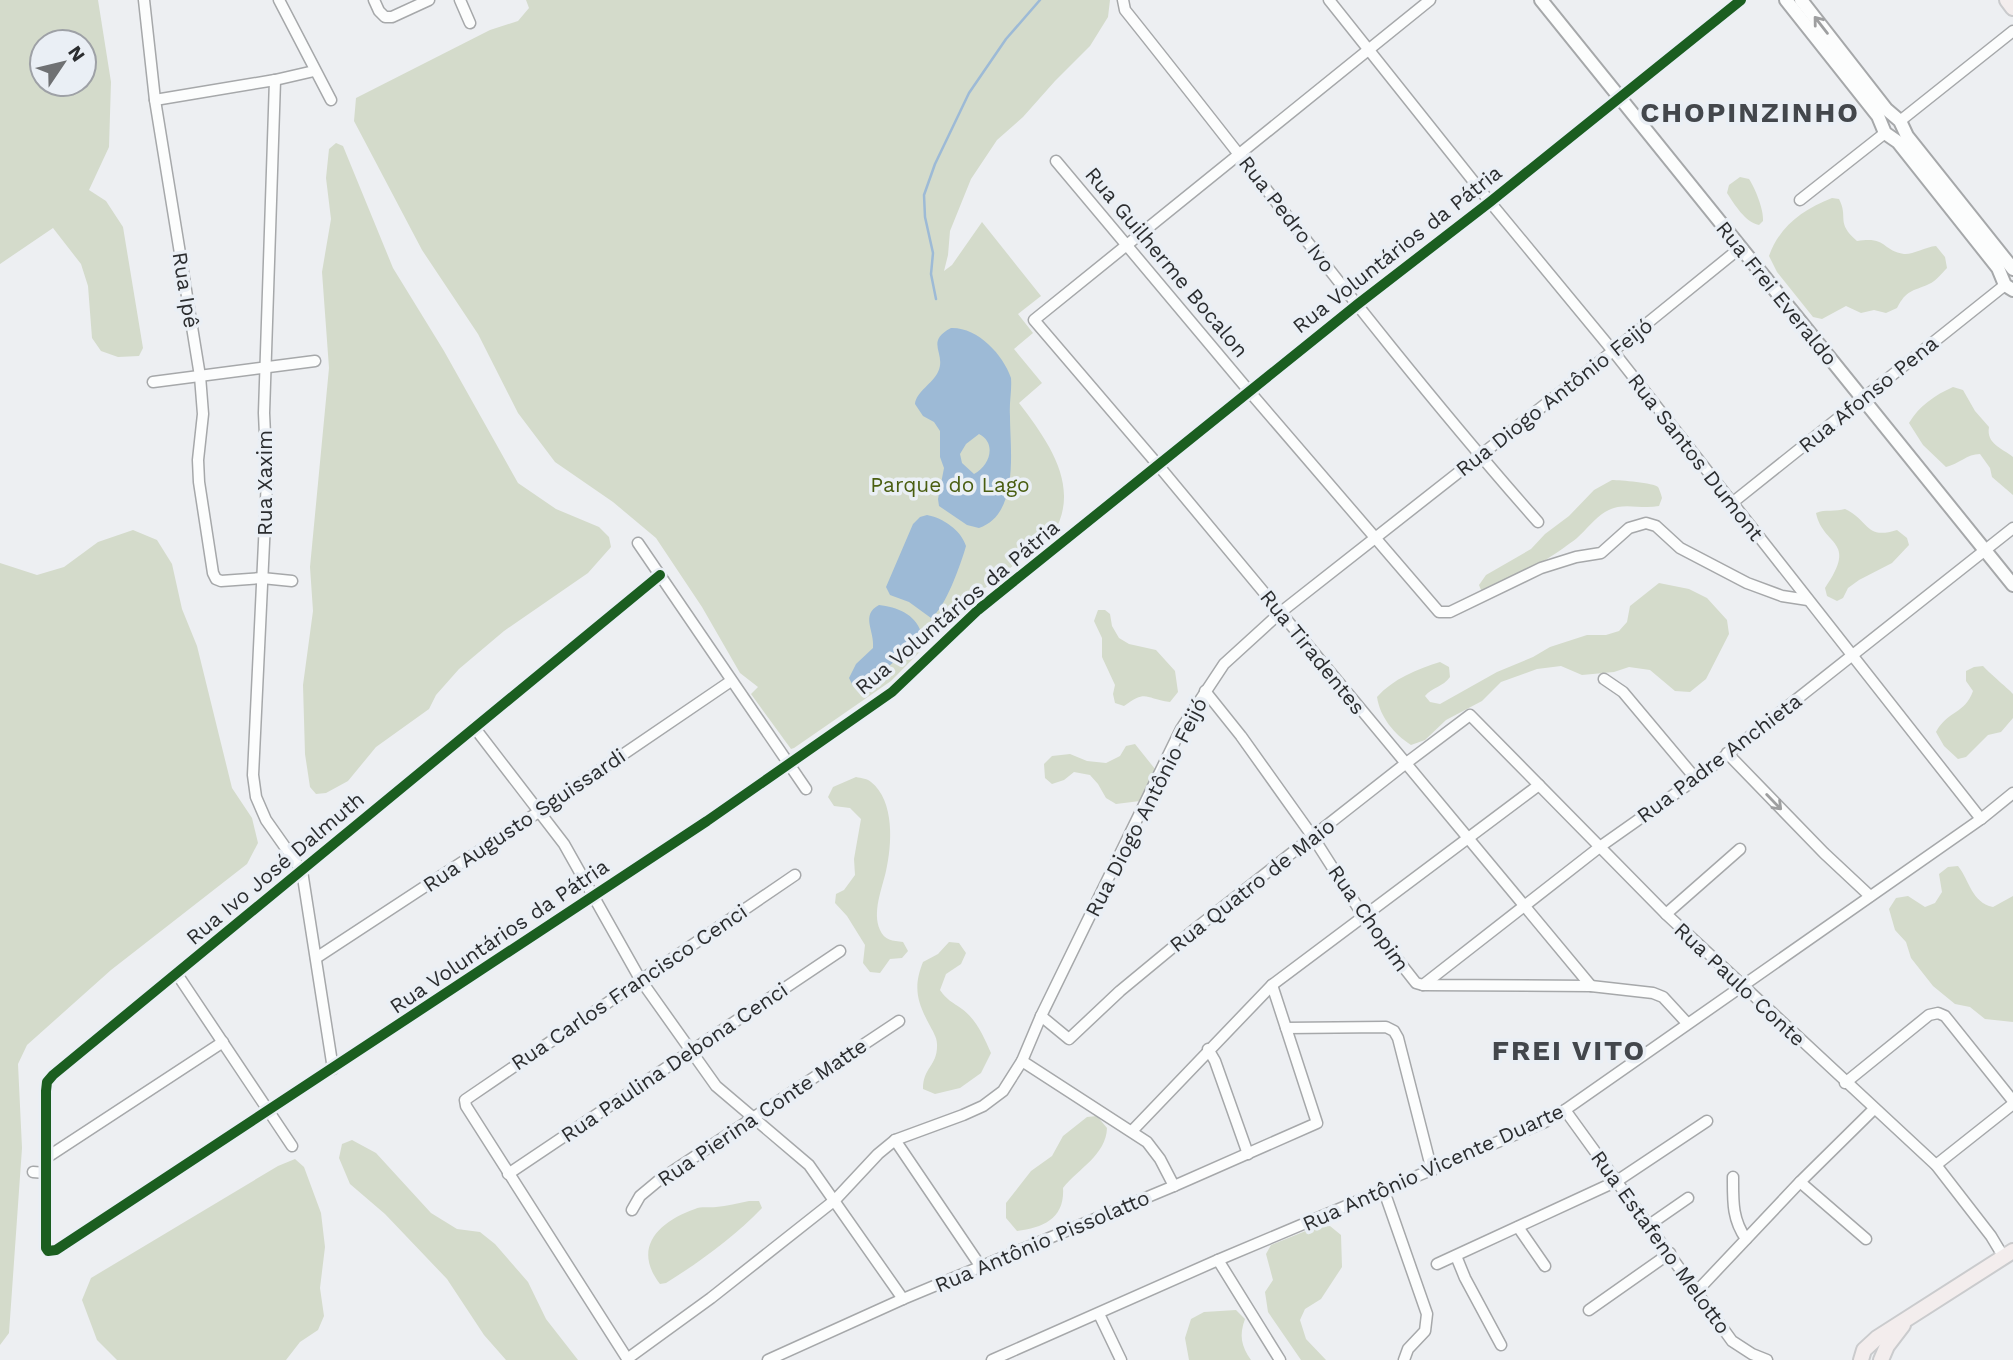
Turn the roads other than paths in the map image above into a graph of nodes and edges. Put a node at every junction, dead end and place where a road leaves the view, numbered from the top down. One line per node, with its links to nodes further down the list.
1 (144, 0): 21 (street, Rua Ipê)
2 (279, 0): 18 (street)
3 (374, 0): 4 (street)
4 (429, 0)
5 (460, 0): 15 (street)
6 (1123, 0): 24 (street, Rua Pedro Ivo)
7 (1329, 0): 17 (street, Rua Santos Dumont)
8 (1430, 0): 17 (street)
9 (1541, 0): 20 (street, Rua Frei Everaldo)
10 (1741, 0): 20 (street, Rua Voluntários da Pátria)
11 (1786, 0): 23 (street)
12 (1801, 0): 23 (street, one-way to 12)
13 (2007, 0): 14 (main road)
14 (2013, 8)
15 (470, 23)
16 (2013, 31): 23 (street)
17 (1368, 49): 24 (street); 27 (street, Rua Santos Dumont)
18 (314, 71): 19 (street); 22 (street)
19 (275, 80): 21 (street); 34 (street, Rua Xaxim)
20 (1619, 97): 27 (street, Rua Voluntários da Pátria); 29 (street, Rua Frei Everaldo)
21 (155, 100): 35 (street, Rua Ipê)
22 (331, 100)
23 (1892, 127): 26 (street); 30 (street)
24 (1241, 155): 28 (street); 31 (street, Rua Pedro Ivo)
25 (1056, 161): 28 (street, Rua Guilherme Bocalon)
26 (1800, 200)
27 (1490, 202): 31 (street, Rua Voluntários da Pátria); 32 (street, Rua Santos Dumont)
28 (1128, 246): 37 (street, Rua Guilherme Bocalon); 40 (street, Rua Tiradentes)
29 (1740, 247): 32 (street, Rua Diogo Antônio Feijó); 38 (street, Rua Frei Everaldo)
30 (2010, 281): 38 (street, Rua Afonso Pena)
31 (1358, 304): 37 (street, Rua Voluntários da Pátria); 39 (street, Rua Pedro Ivo)
32 (1613, 351): 39 (street, Rua Diogo Antônio Feijó); 41 (street, Rua Santos Dumont)
33 (315, 361): 34 (street)
34 (266, 367): 35 (street); 48 (street, Rua Xaxim)
35 (200, 376): 36 (street); 48 (street, Rua Ipê)
36 (153, 382)
37 (1249, 391): 40 (street, Rua Voluntários da Pátria); 44 (street, Rua Guilherme Bocalon)
38 (1862, 399): 41 (street, Rua Afonso Pena); 46 (street, Rua Frei Everaldo)
39 (1480, 456): 42 (street, Rua Pedro Ivo); 44 (street, Rua Diogo Antônio Feijó)
40 (1158, 465): 52 (street, Rua Tiradentes); 60 (street, Rua Voluntários da Pátria)
41 (1732, 503): 51 (street, Rua Santos Dumont)
42 (1538, 522)
43 (2013, 528): 46 (street, Rua Padre Anchieta)
44 (1376, 537): 51 (street, Rua Guilherme Bocalon); 52 (street, Rua Diogo Antônio Feijó)
45 (638, 543): 47 (street)
46 (1985, 550): 50 (street, Rua Frei Everaldo); 53 (street, Rua Padre Anchieta)
47 (660, 575): 55 (street); 58 (street, Rua Ivo José Dalmuth)
48 (262, 578): 49 (street); 72 (street, Rua Xaxim)
49 (292, 581)
50 (2013, 585)
51 (1808, 600): 53 (street, Rua Santos Dumont)
52 (1281, 612): 56 (street, Rua Diogo Antônio Feijó); 61 (street, Rua Tiradentes)
53 (1852, 656): 59 (street, Rua Padre Anchieta); 67 (street, Rua Santos Dumont)
54 (1604, 679): 62 (street)
55 (730, 681): 60 (street); 66 (street, Rua Augusto Sguissardi)
56 (1205, 691): 68 (street, Rua Chopim); 87 (street, Rua Diogo Antônio Feijó)
57 (1470, 716): 61 (street, Rua Quatro de Maio); 63 (street, Rua Paulo Conte)
58 (474, 727): 66 (street); 72 (street, Rua Ivo José Dalmuth)
59 (1727, 753): 62 (street, Rua Padre Anchieta); 75 (street, one-way to 75)
60 (789, 764): 64 (street); 74 (street, Rua Voluntários da Pátria)
61 (1405, 764): 68 (street, Rua Quatro de Maio); 69 (street, Rua Tiradentes)
62 (1696, 779): 70 (street, Rua Padre Anchieta)
63 (1539, 785): 69 (street); 70 (street, Rua Paulo Conte)
64 (806, 789)
65 (2013, 793): 67 (street, Rua Antônio Vicente Duarte)
66 (540, 811): 74 (street); 80 (street, Rua Augusto Sguissardi)
67 (1981, 819): 75 (street, Rua Antônio Vicente Duarte)
68 (1313, 837): 78 (street, Rua Chopim); 87 (street, Rua Quatro de Maio)
69 (1468, 839): 76 (street, Rua Tiradentes); 78 (street)
70 (1601, 846): 76 (street, Rua Padre Anchieta); 77 (street, Rua Paulo Conte)
71 (1740, 849): 77 (street)
72 (302, 872): 80 (street); 81 (street, Rua Ivo José Dalmuth)
73 (795, 875): 82 (street, Rua Carlos Francisco Cenci)
74 (594, 895): 82 (street); 95 (street, Rua Voluntários da Pátria)
75 (1870, 896): 86 (street, Rua Antônio Vicente Duarte)
76 (1525, 907): 84 (street, Rua Padre Anchieta); 85 (street, Rua Tiradentes)
77 (1666, 914): 86 (street, Rua Paulo Conte)
78 (1364, 917): 83 (street); 84 (street, Rua Chopim)
79 (840, 951): 93 (street, Rua Paulina Debona Cenci)
80 (316, 958): 95 (street)
81 (177, 974): 91 (street); 107 (street, Rua Ivo José Dalmuth)
82 (640, 979): 93 (street); 112 (street, Rua Carlos Francisco Cenci)
83 (1272, 985): 90 (street); 92 (street)
84 (1423, 985): 85 (street, Rua Chopim)
85 (1591, 986): 89 (street, Rua Chopim)
86 (1740, 986): 89 (street, Rua Antônio Vicente Duarte); 96 (street, Rua Paulo Conte)
87 (1041, 1016): 94 (street, Rua Diogo Antônio Feijó)
88 (899, 1021): 101 (street, Rua Pierina Conte Matte)
89 (1687, 1023): 100 (street, Rua Antônio Vicente Duarte)
90 (1286, 1028): 106 (street, Rua Antônio Pissolatto); 109 (street)
91 (223, 1042): 99 (street); 107 (street)
92 (1208, 1049): 103 (street); 106 (street)
93 (692, 1050): 101 (street); 112 (street, Rua Paulina Debona Cenci)
94 (1022, 1060): 103 (street); 104 (street, Rua Diogo Antônio Feijó)
95 (333, 1069): 99 (street, Rua Voluntários da Pátria)
96 (1845, 1083): 97 (street); 98 (street, Rua Paulo Conte)
97 (2013, 1103): 108 (street)
98 (1874, 1109): 108 (street, Rua Paulo Conte); 115 (street)
99 (268, 1110): 105 (street); 125 (street, Rua Voluntários da Pátria)
100 (1565, 1110): 109 (street, Rua Antônio Vicente Duarte); 114 (street, Rua Estafeno Melotto)
101 (753, 1117): 119 (street); 120 (street, Rua Pierina Conte Matte)
102 (1707, 1121): 114 (street)
103 (1132, 1131): 116 (street)
104 (895, 1140): 119 (street, Rua Diogo Antônio Feijó); 132 (street)
105 (292, 1146)
106 (1248, 1154): 116 (street, Rua Antônio Pissolatto)
107 (46, 1158): 111 (street, Rua Ivo José Dalmuth)
108 (1936, 1165): 127 (street, Rua Paulo Conte)
109 (1432, 1171): 117 (street, Rua Antônio Vicente Duarte)
110 (33, 1172): 111 (street)
111 (46, 1173): 125 (street, Rua Ivo José Dalmuth)
112 (508, 1174): 142 (street)
113 (1733, 1177): 123 (street)
114 (1617, 1181): 121 (street, Rua Estafeno Melotto); 122 (street)
115 (1800, 1182): 123 (street); 124 (street)
116 (1174, 1186): 132 (street, Rua Antônio Pissolatto)
117 (1384, 1191): 129 (street, Rua Antônio Vicente Duarte); 147 (street)
118 (1688, 1198): 121 (street)
119 (835, 1200): 134 (street); 142 (street, Rua Diogo Antônio Feijó)
120 (632, 1210)
121 (1649, 1226): 126 (street, Rua Estafeno Melotto)
122 (1518, 1227): 128 (street); 131 (street)
123 (1746, 1239): 133 (street)
124 (1866, 1239)
125 (48, 1251)
126 (1670, 1253): 133 (street, Rua Estafeno Melotto); 135 (street)
127 (2008, 1253): 137 (main road)
128 (1456, 1256): 130 (street); 138 (street)
129 (1218, 1260): 136 (street, Rua Antônio Vicente Duarte); 146 (street)
130 (1437, 1264)
131 (1545, 1266)
132 (981, 1267): 134 (street, Rua Antônio Pissolatto)
133 (1697, 1291): 148 (street, Rua Estafeno Melotto)
134 (902, 1299): 143 (street, Rua Antônio Pissolatto)
135 (1589, 1310)
136 (1099, 1314): 140 (street, Rua Antônio Vicente Duarte); 145 (street)
137 (1911, 1316): 139 (main road); 141 (main road)
138 (1501, 1345)
139 (1864, 1353): 141 (main road)
140 (1006, 1357): 144 (street, Rua Antônio Vicente Duarte)
141 (1881, 1358)
142 (628, 1360)
143 (768, 1360)
144 (992, 1360)
145 (1121, 1360)
146 (1280, 1360)
147 (1404, 1360)
148 (1767, 1360)

